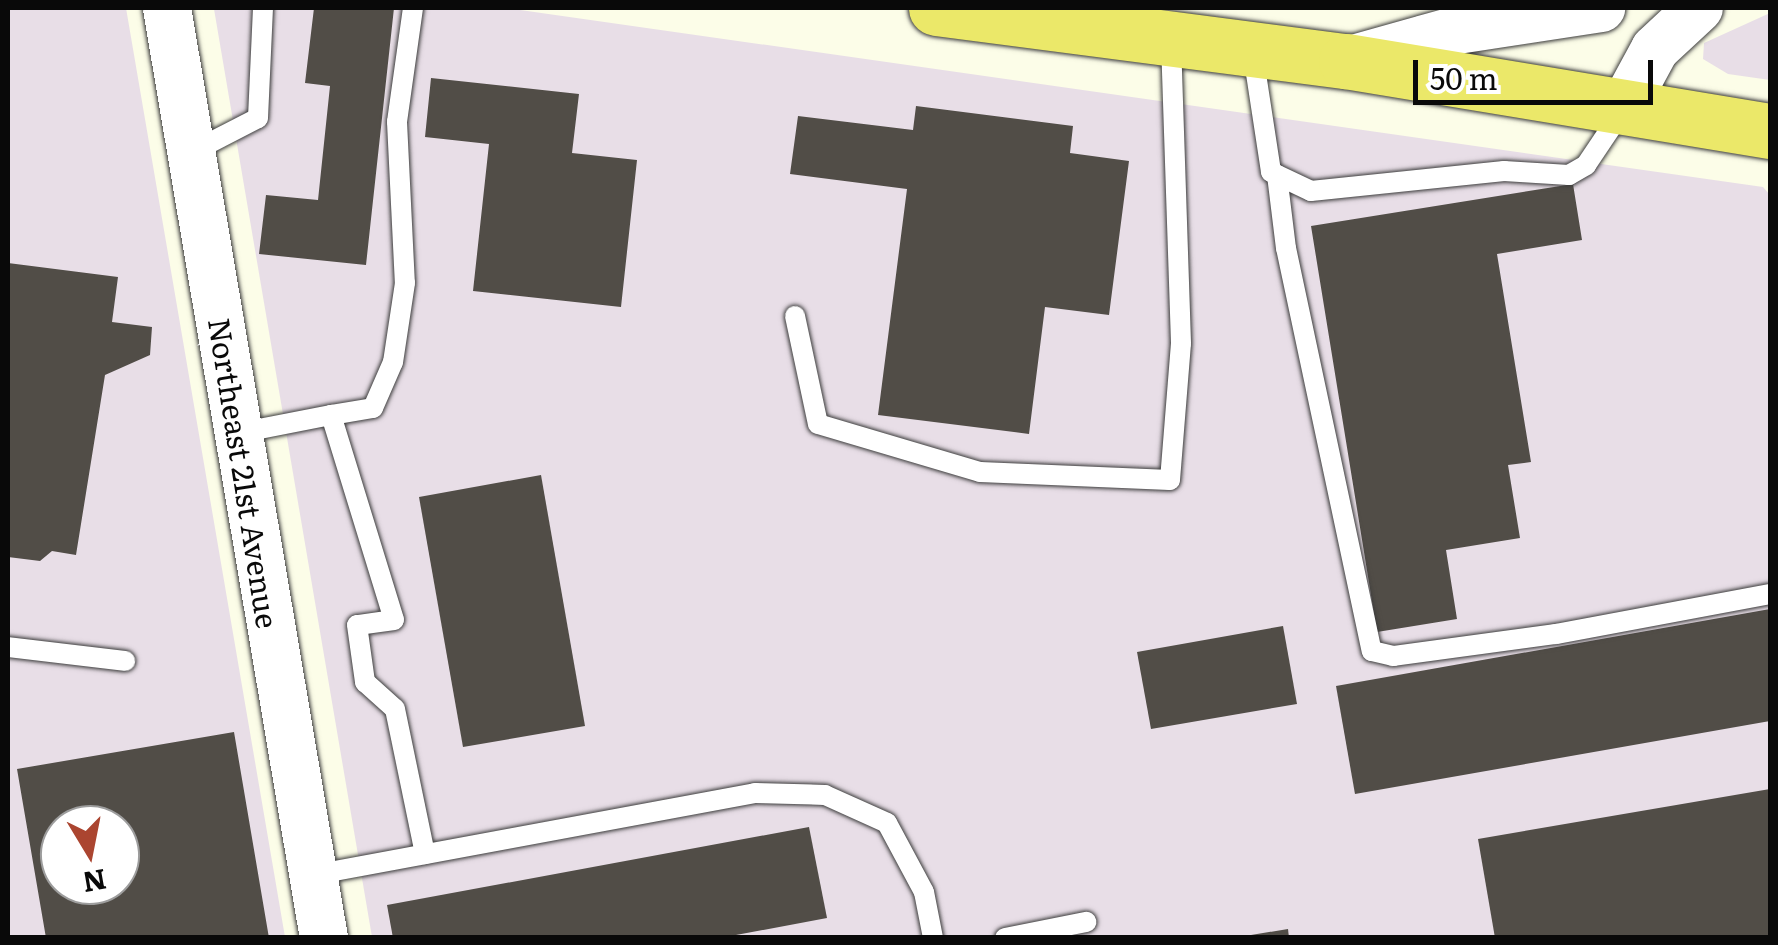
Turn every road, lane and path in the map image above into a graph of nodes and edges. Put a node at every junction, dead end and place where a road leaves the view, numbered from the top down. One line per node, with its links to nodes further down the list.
1 (167, 8): 12 (street, Northeast 21st Avenue)
2 (263, 8): 12 (lane)
3 (413, 8): 15 (lane)
4 (936, 8): 7 (main road)
5 (1699, 8): 10 (street)
6 (1574, 10): 9 (street)
7 (1171, 37): 8 (main road); 14 (lane)
8 (1252, 47): 9 (main road); 13 (lane)
9 (1346, 61): 10 (main road)
10 (1622, 110): 11 (main road); 13 (lane)
11 (1770, 131)
12 (192, 152): 16 (street, Northeast 21st Avenue)
13 (1277, 175): 17 (lane)
14 (795, 316)
15 (331, 415): 16 (lane); 20 (lane)
16 (238, 433): 21 (street, Northeast 21st Avenue)
17 (1770, 594)
18 (8, 647): 19 (lane)
19 (125, 660)
20 (424, 854): 21 (lane); 24 (lane)
21 (313, 875): 23 (street, Northeast 21st Avenue)
22 (1086, 922): 25 (lane)
23 (324, 938)
24 (933, 938)
25 (1005, 938)

